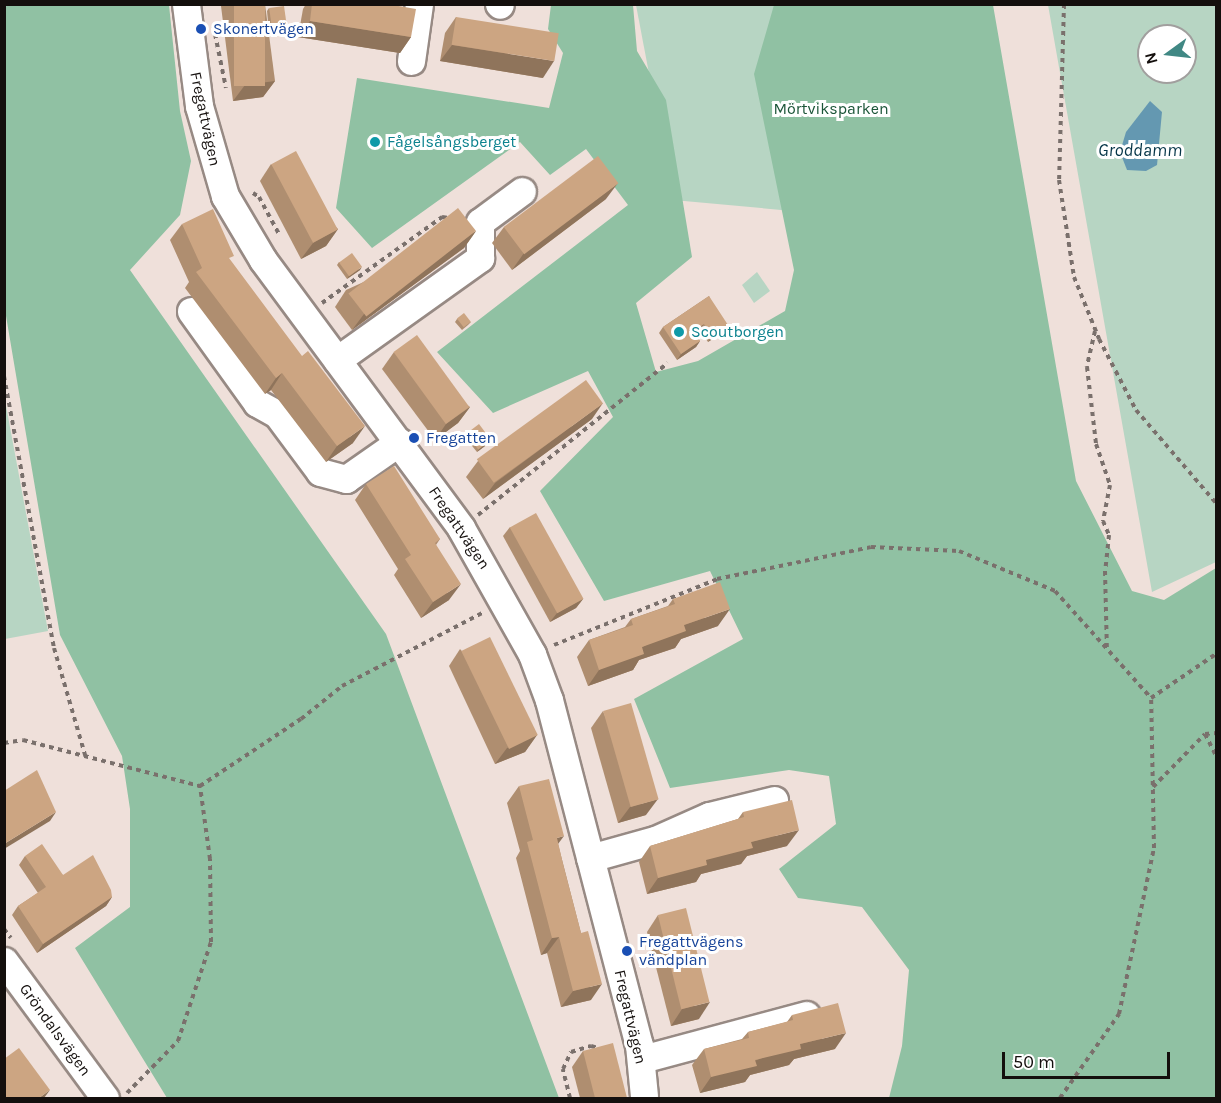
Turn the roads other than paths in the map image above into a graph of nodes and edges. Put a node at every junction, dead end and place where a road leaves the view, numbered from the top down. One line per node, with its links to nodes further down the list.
1 (186, 4): 6 (street, Fregattvägen)
2 (419, 4): 3 (street)
3 (411, 61)
4 (522, 191): 6 (street)
5 (190, 311): 7 (street)
6 (338, 360): 7 (street, Fregattvägen)
7 (399, 441): 9 (street, Fregattvägen)
8 (774, 800): 9 (street)
9 (590, 858): 12 (street, Fregattvägen)
10 (4, 961): 14 (street, Gröndalsvägen)
11 (806, 1015): 12 (street)
12 (642, 1059): 13 (street, Fregattvägen)
13 (644, 1096)
14 (107, 1097)

